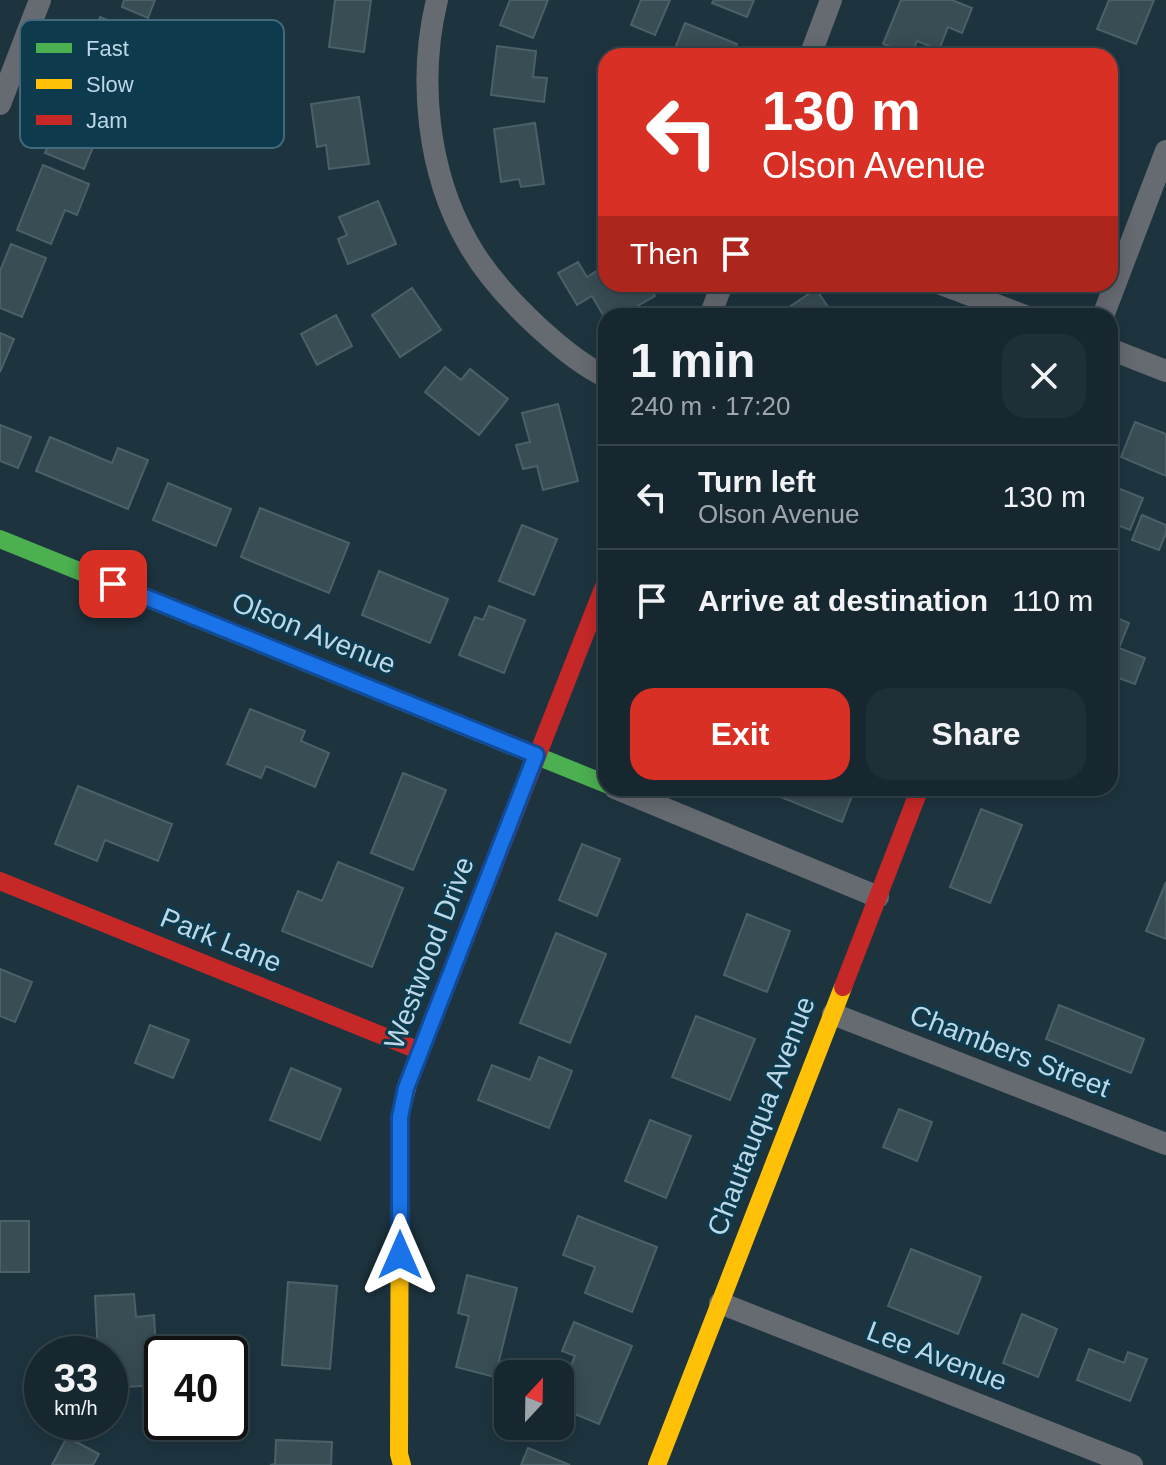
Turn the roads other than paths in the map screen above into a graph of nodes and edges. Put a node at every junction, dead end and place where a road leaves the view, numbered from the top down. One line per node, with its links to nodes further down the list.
1 (40, 0): 4 (street)
2 (437, 0): 14 (street)
3 (831, 0): 5 (street)
4 (32, 20)
5 (813, 48)
6 (20, 52): 7 (street)
7 (0, 104)
8 (1166, 151): 9 (street)
9 (1118, 277)
10 (962, 292): 11 (street)
11 (1004, 308)
12 (1118, 352): 13 (street)
13 (1166, 371)
14 (598, 372)
15 (0, 539): 17 (street, Olson Avenue)
16 (598, 601): 17 (street, Westwood Drive)
17 (536, 755): 18 (street, Olson Avenue); 24 (street, Westwood Drive)
18 (598, 781)
19 (634, 796): 22 (street)
20 (917, 796): 22 (street, Chautauqua Avenue)
21 (0, 881): 24 (street, Park Lane)
22 (878, 897): 23 (street, Chautauqua Avenue)
23 (833, 1014): 25 (street, Chambers Street); 26 (street, Chautauqua Avenue)
24 (420, 1051): 27 (street, Westwood Drive)
25 (1166, 1144)
26 (720, 1303): 28 (street, Chautauqua Avenue); 29 (street, Lee Avenue)
27 (402, 1465)
28 (657, 1465)
29 (1132, 1465)

